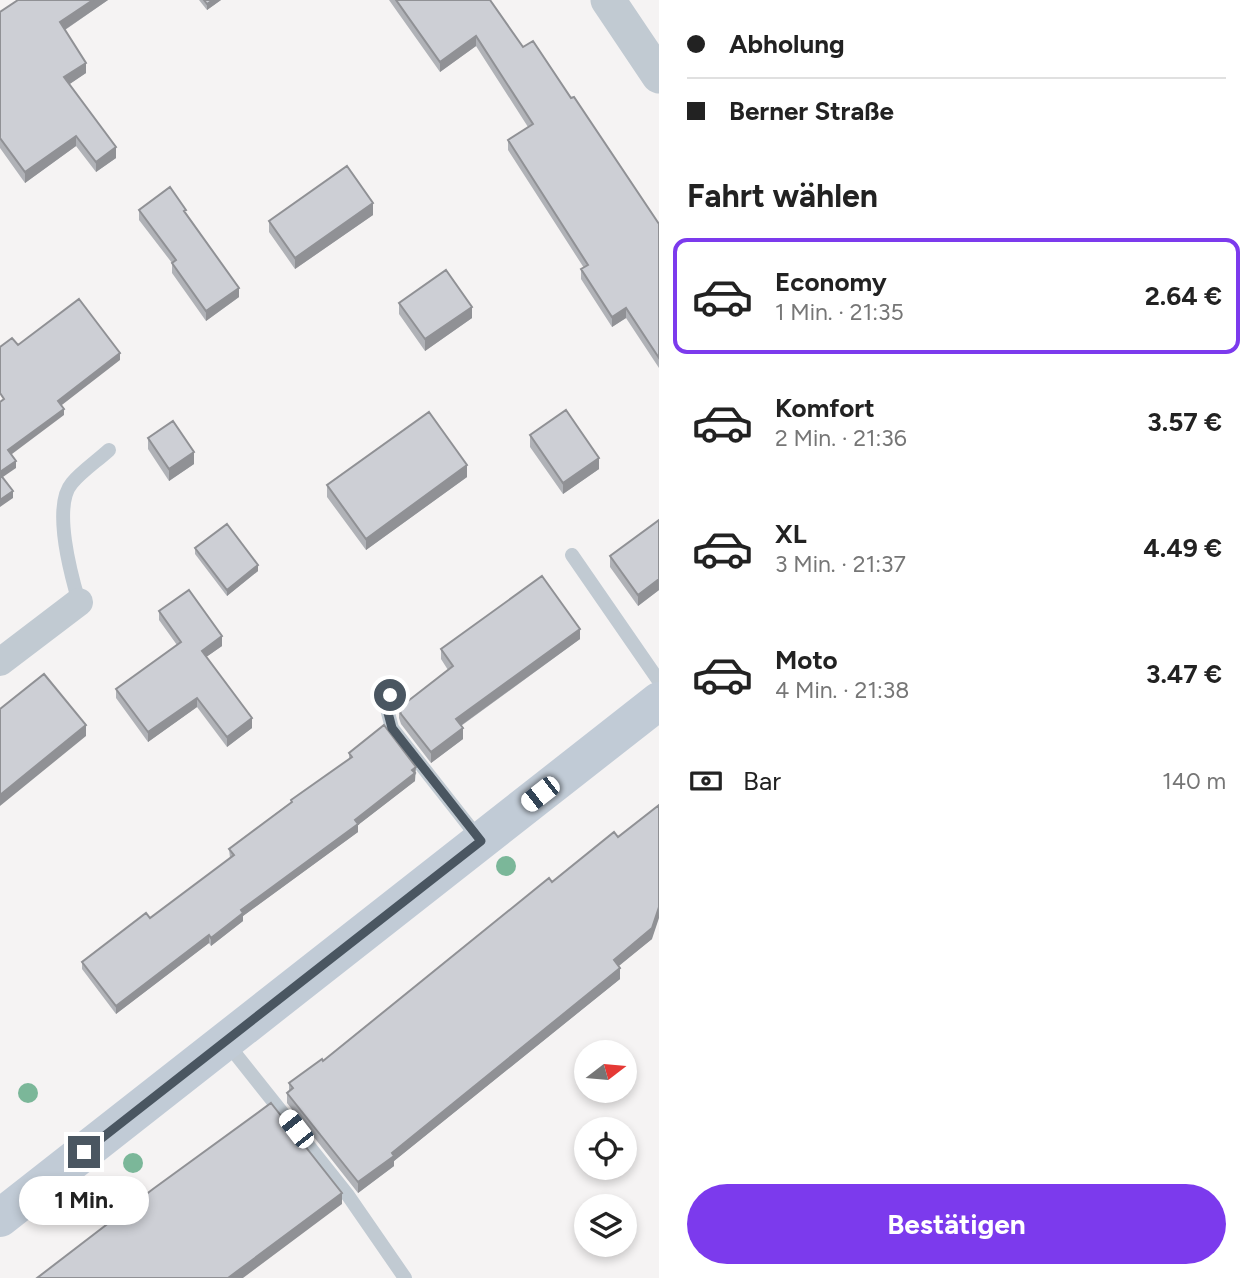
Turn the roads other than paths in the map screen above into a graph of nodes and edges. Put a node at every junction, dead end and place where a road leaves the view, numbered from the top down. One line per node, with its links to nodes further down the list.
1 (608, 0): 2 (street)
2 (659, 76)
3 (109, 450): 5 (lane)
4 (572, 555): 7 (lane)
5 (79, 602): 6 (street)
6 (0, 662)
7 (659, 681)
8 (390, 695): 10 (lane)
9 (659, 701): 10 (main road)
10 (481, 841): 11 (main road)
11 (225, 1041): 12 (main road); 13 (lane)
12 (0, 1218)
13 (405, 1278)

